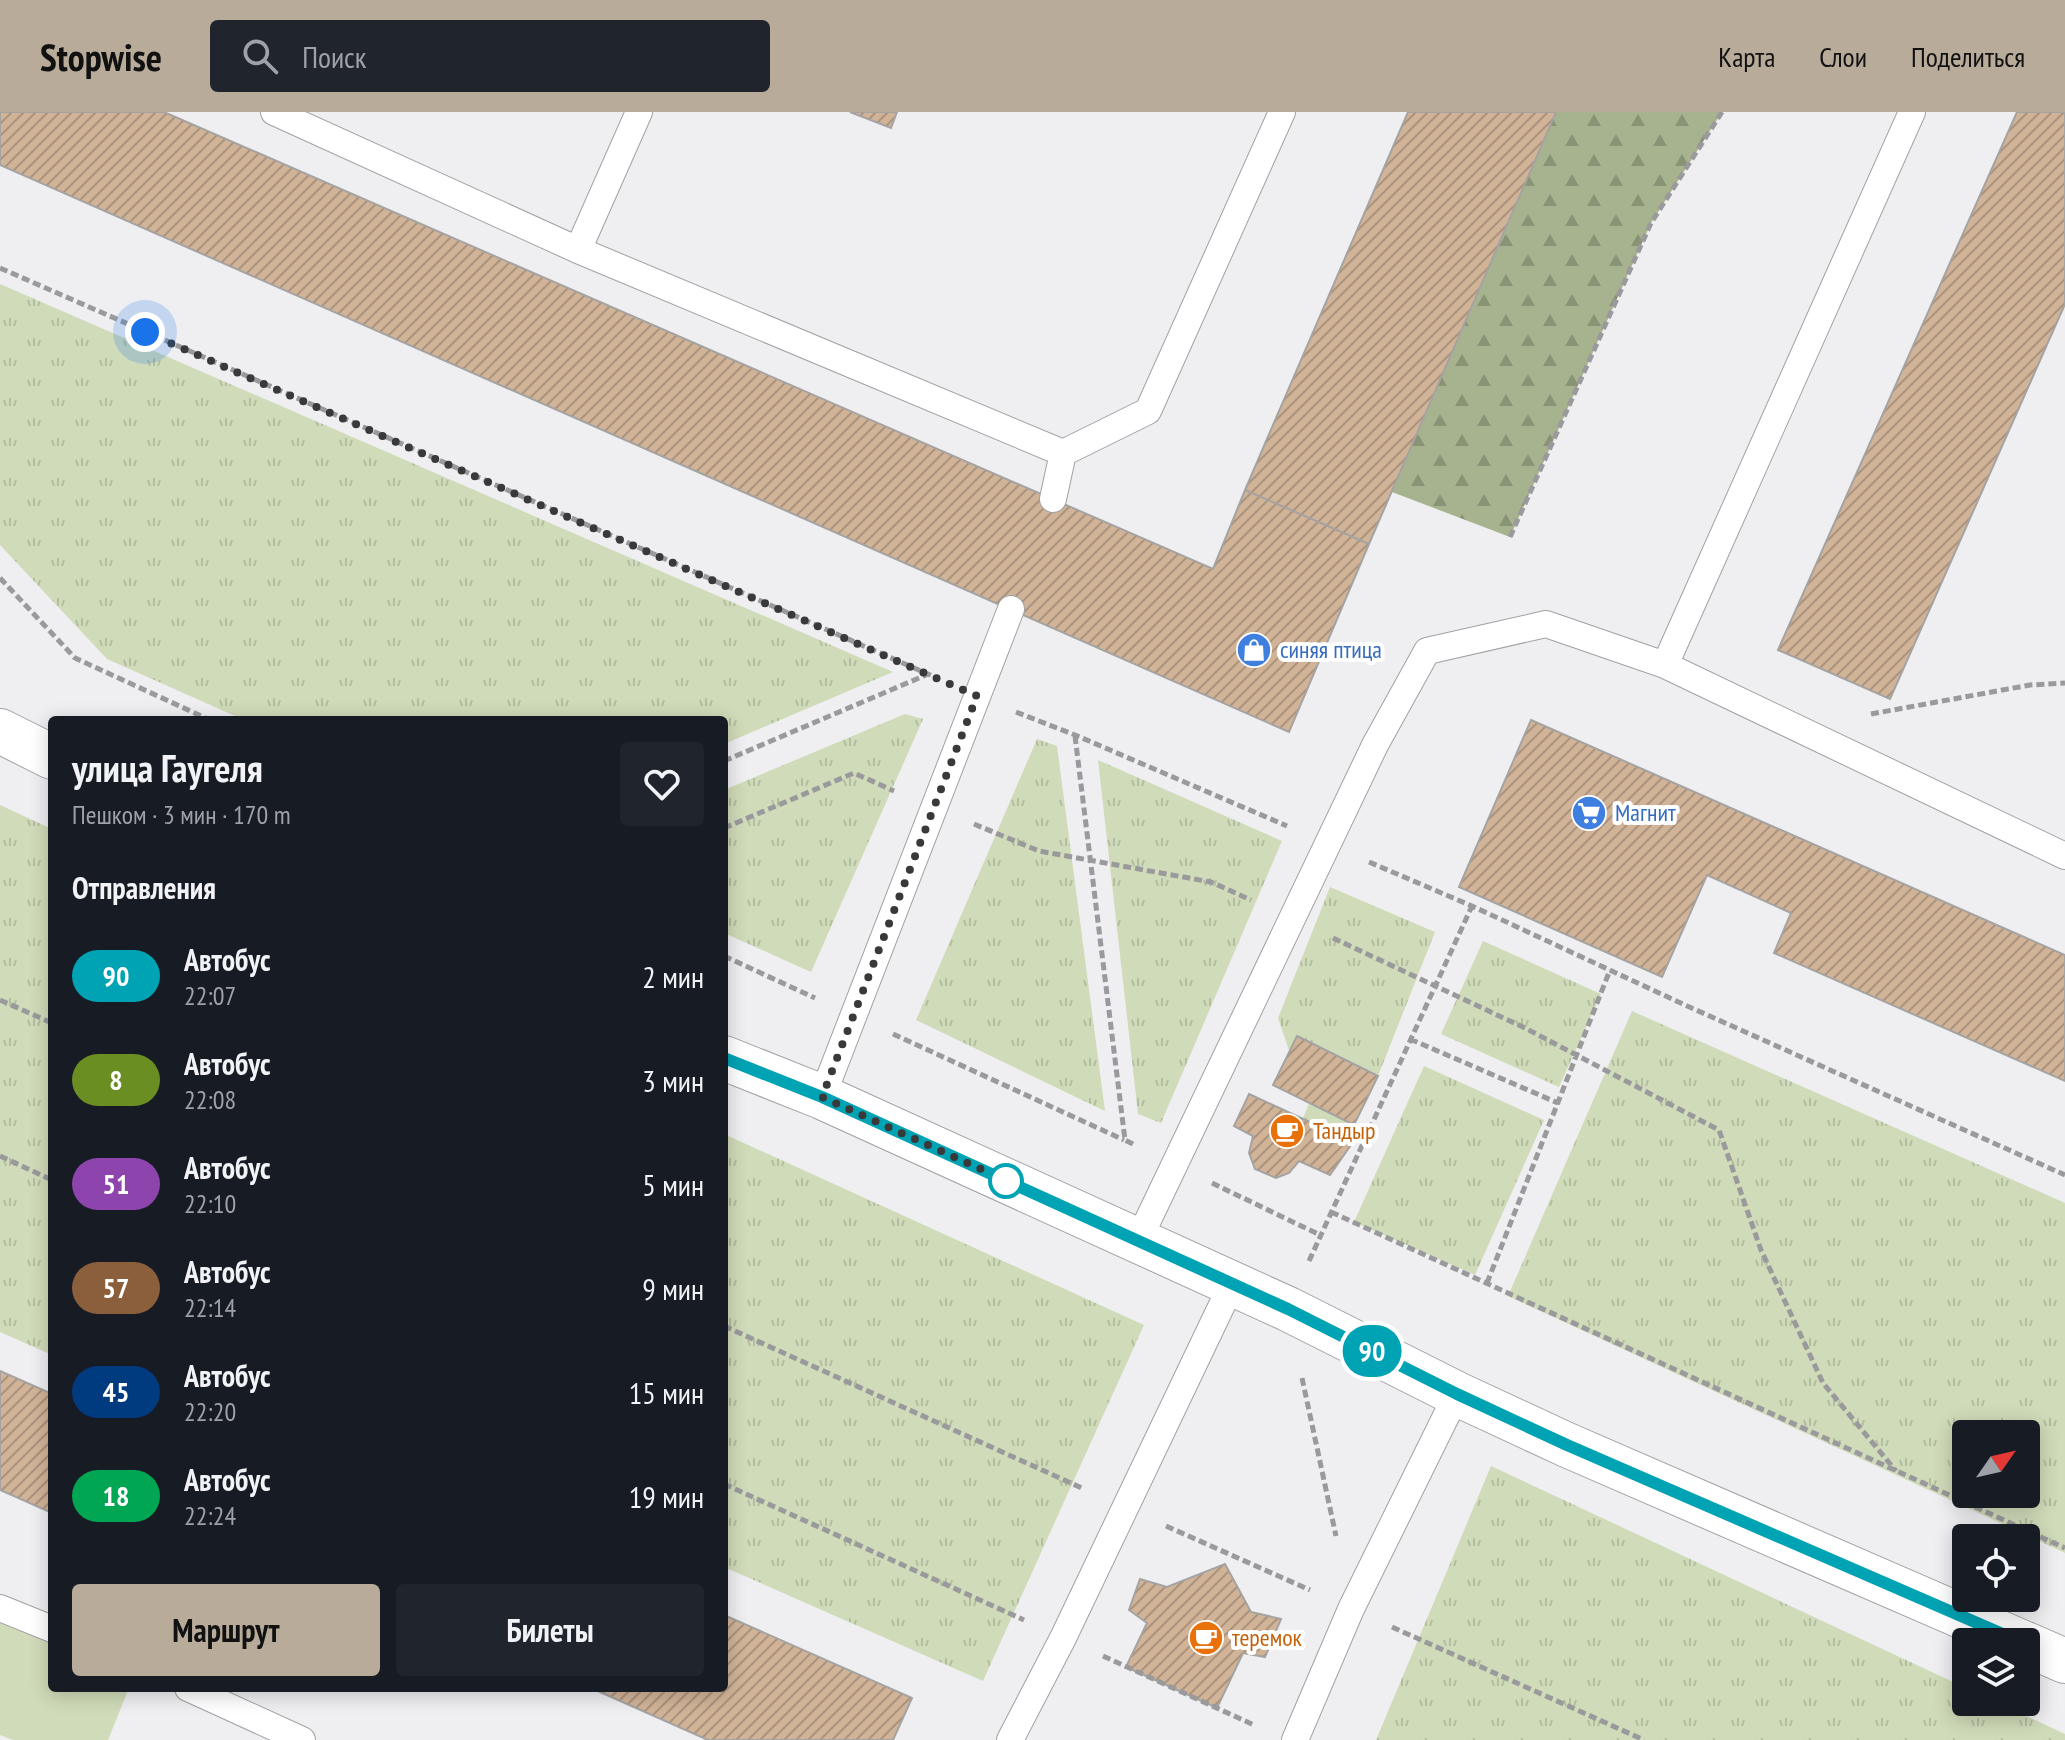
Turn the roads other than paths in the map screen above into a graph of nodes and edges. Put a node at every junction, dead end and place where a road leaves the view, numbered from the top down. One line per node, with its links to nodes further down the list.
1 (274, 112): 5 (lane)
2 (639, 112): 5 (lane)
3 (1282, 112): 6 (lane)
4 (1912, 112): 9 (lane)
5 (578, 250): 6 (lane)
6 (1063, 453): 7 (lane)
7 (1053, 499)
8 (1011, 609): 14 (lane)
9 (1665, 665): 12 (lane); 15 (lane)
10 (0, 731): 11 (street)
11 (48, 755)
12 (2065, 856)
13 (728, 1060): 14 (street)
14 (822, 1097): 15 (street)
15 (1138, 1241): 16 (street)
16 (1232, 1284): 17 (street); 25 (lane)
17 (1457, 1394): 20 (street); 26 (lane)
18 (0, 1608): 19 (lane)
19 (48, 1627)
20 (1989, 1628)
21 (2040, 1650): 22 (street)
22 (2065, 1661)
23 (197, 1692): 24 (lane)
24 (302, 1740)
25 (1010, 1740)
26 (1295, 1740)

